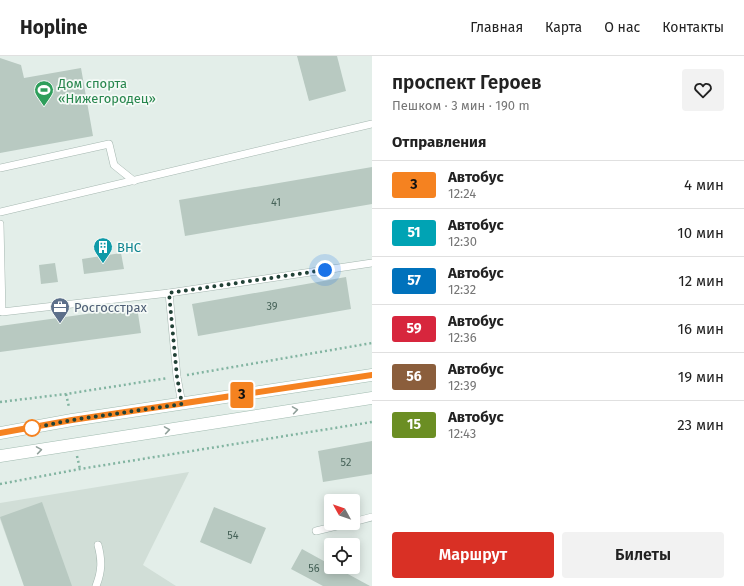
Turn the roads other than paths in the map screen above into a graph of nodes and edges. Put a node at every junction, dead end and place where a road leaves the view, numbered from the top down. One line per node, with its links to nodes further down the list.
1 (372, 124): 3 (lane)
2 (0, 168): 3 (lane)
3 (134, 181): 4 (lane)
4 (0, 212)
5 (0, 224): 7 (lane)
6 (372, 263): 7 (lane)
7 (169, 293): 10 (lane)
8 (372, 375): 10 (main road)
9 (372, 398): 12 (main road, one-way to 9)
10 (182, 404): 11 (main road)
11 (0, 433)
12 (0, 456)
13 (372, 517): 14 (lane)
14 (360, 520)
15 (324, 529): 16 (lane)
16 (316, 531)
17 (98, 545): 18 (lane)
18 (96, 586)

